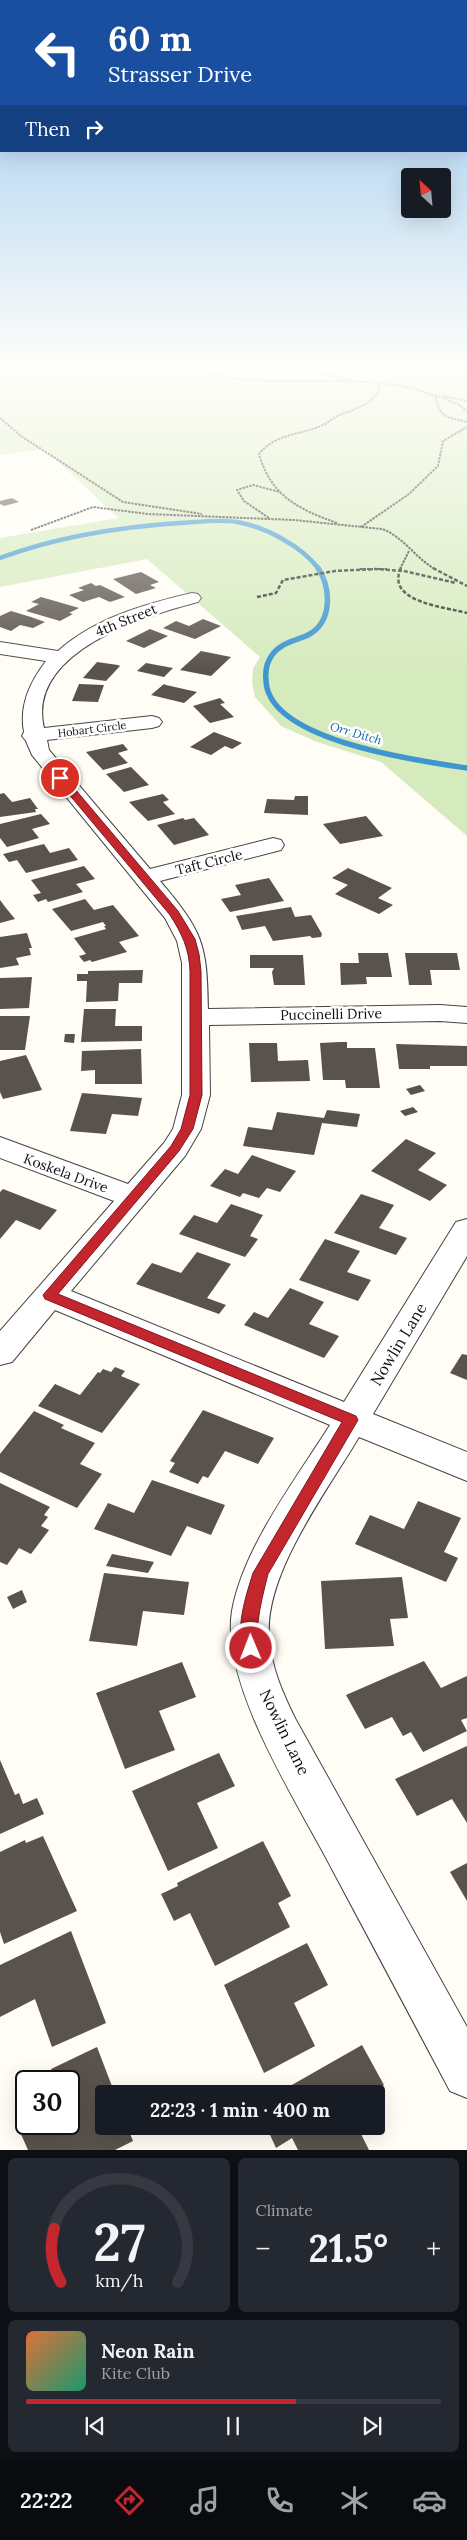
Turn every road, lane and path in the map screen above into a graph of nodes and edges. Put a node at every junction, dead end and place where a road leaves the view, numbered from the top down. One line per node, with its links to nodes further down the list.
1 (76, 470): 5 (path)
2 (264, 470): 4 (path)
3 (434, 470): 8 (path)
4 (280, 492): 6 (path); 7 (path)
5 (217, 516): 6 (path); 9 (path)
6 (269, 518): 7 (path)
7 (343, 524): 8 (path)
8 (360, 527): 10 (path)
9 (31, 530)
10 (409, 551): 11 (path); 12 (path)
11 (400, 570): 12 (path); 13 (path); 15 (path)
12 (467, 586)
13 (257, 597)
14 (192, 598): 17 (street, 4th Street)
15 (467, 613)
16 (0, 648): 17 (street)
17 (59, 657): 19 (street, 4th Street)
18 (152, 722): 19 (street, Hobart Circle)
19 (32, 736): 21 (street, 4th Street)
20 (273, 845): 21 (street, Taft Circle)
21 (144, 878): 23 (street, 4th Street)
22 (467, 1015): 23 (street, Puccinelli Drive)
23 (196, 1017): 25 (street, 4th Street)
24 (0, 1147): 25 (street, Koskela Drive)
25 (133, 1197): 27 (street, 4th Street)
26 (467, 1230): 29 (street, Nowlin Lane)
27 (49, 1295): 28 (street, 4th Street); 29 (street)
28 (0, 1353)
29 (351, 1420): 30 (street); 31 (street, Nowlin Lane)
30 (467, 1467)
31 (467, 2074)

